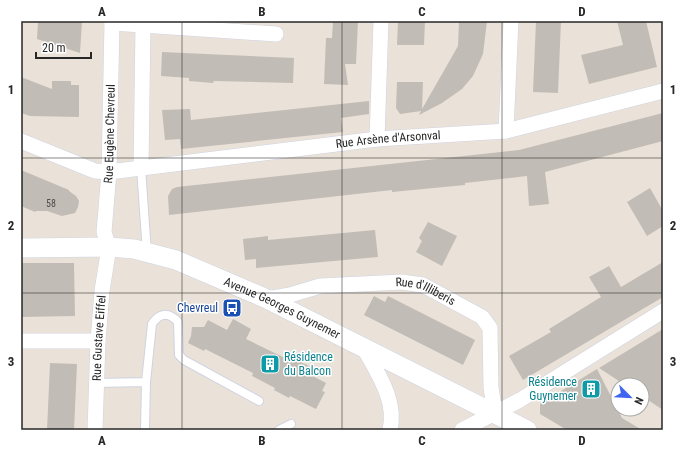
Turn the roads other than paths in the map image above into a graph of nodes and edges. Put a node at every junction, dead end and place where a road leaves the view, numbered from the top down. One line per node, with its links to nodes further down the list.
1 (381, 21): 9 (street)
2 (511, 21): 8 (street)
3 (112, 22): 4 (street); 12 (street, Rue Eugène Chevreul)
4 (143, 25): 5 (street); 11 (street)
5 (248, 26): 6 (street)
6 (276, 34)
7 (663, 91): 8 (street, Rue Arsène d'Arsonval)
8 (506, 131): 9 (street, Rue Arsène d'Arsonval)
9 (377, 139): 11 (street, Rue Arsène d'Arsonval)
10 (21, 141): 12 (street, Rue Arsène d'Arsonval)
11 (140, 168): 12 (street, Rue Arsène d'Arsonval); 15 (lane)
12 (109, 172): 13 (street, Rue Eugène Chevreul)
13 (109, 246): 14 (street, Avenue Georges Guynemer); 15 (street, Avenue Georges Guynemer); 19 (street, Rue Gustave Eiffel)
14 (21, 248)
15 (147, 253): 16 (street, Avenue Georges Guynemer)
16 (267, 300): 20 (street, Avenue Georges Guynemer); 24 (street, Rue d'Illiberis)
17 (663, 312): 24 (street)
18 (21, 341): 19 (street)
19 (98, 341): 21 (street, Rue Gustave Eiffel)
20 (364, 348): 24 (street, Avenue Georges Guynemer); 29 (street)
21 (96, 382): 22 (lane); 26 (street, Rue Gustave Eiffel)
22 (146, 382): 23 (lane); 27 (lane)
23 (259, 401)
24 (495, 412): 30 (street); 31 (street, Avenue Georges Guynemer)
25 (291, 424): 28 (lane)
26 (96, 430)
27 (145, 430)
28 (279, 430)
29 (390, 430)
30 (462, 430)
31 (527, 430)

